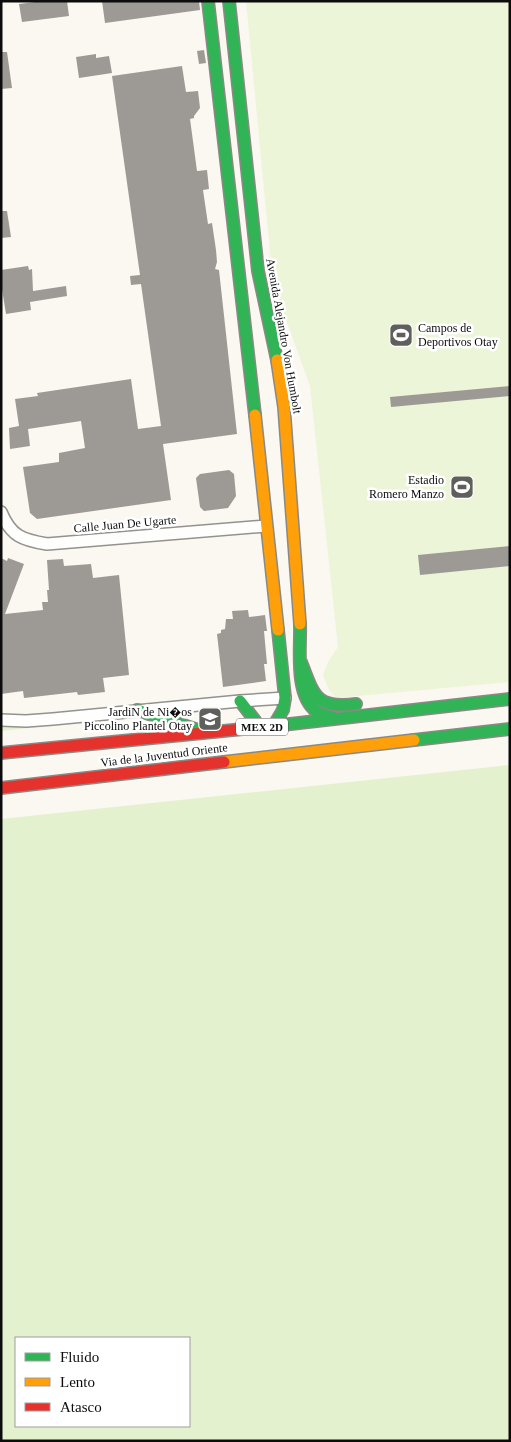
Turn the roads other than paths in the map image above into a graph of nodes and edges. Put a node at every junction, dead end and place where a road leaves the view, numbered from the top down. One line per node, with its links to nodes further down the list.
1 (208, 1): 4 (main road)
2 (229, 1): 5 (main road, Avenida Alejandro Von Humbolt)
3 (1, 512): 4 (street, Calle Juan De Ugarte)
4 (266, 526): 8 (main road)
5 (301, 662): 11 (main road); 13 (main road, Avenida Alejandro Von Humbolt)
6 (510, 688): 7 (main road)
7 (481, 691)
8 (285, 698): 10 (street); 15 (main road)
9 (510, 699): 13 (main road, Via de la Juventud Oriente / MEX 2D)
10 (240, 701): 12 (street); 16 (main road)
11 (367, 702)
12 (137, 710): 14 (street); 18 (main road)
13 (335, 718): 15 (main road, Via de la Juventud Oriente / MEX 2D)
14 (1, 720)
15 (274, 725): 16 (main road, Via de la Juventud Oriente / MEX 2D)
16 (260, 727): 18 (main road, Via de la Juventud Oriente / MEX 2D)
17 (510, 730): 22 (main road, Via de la Juventud Oriente)
18 (207, 733): 19 (main road, Via de la Juventud Oriente / MEX 2D)
19 (89, 744): 20 (main road); 21 (main road, Via de la Juventud Oriente / MEX 2D)
20 (1, 745)
21 (1, 753)
22 (1, 788)

